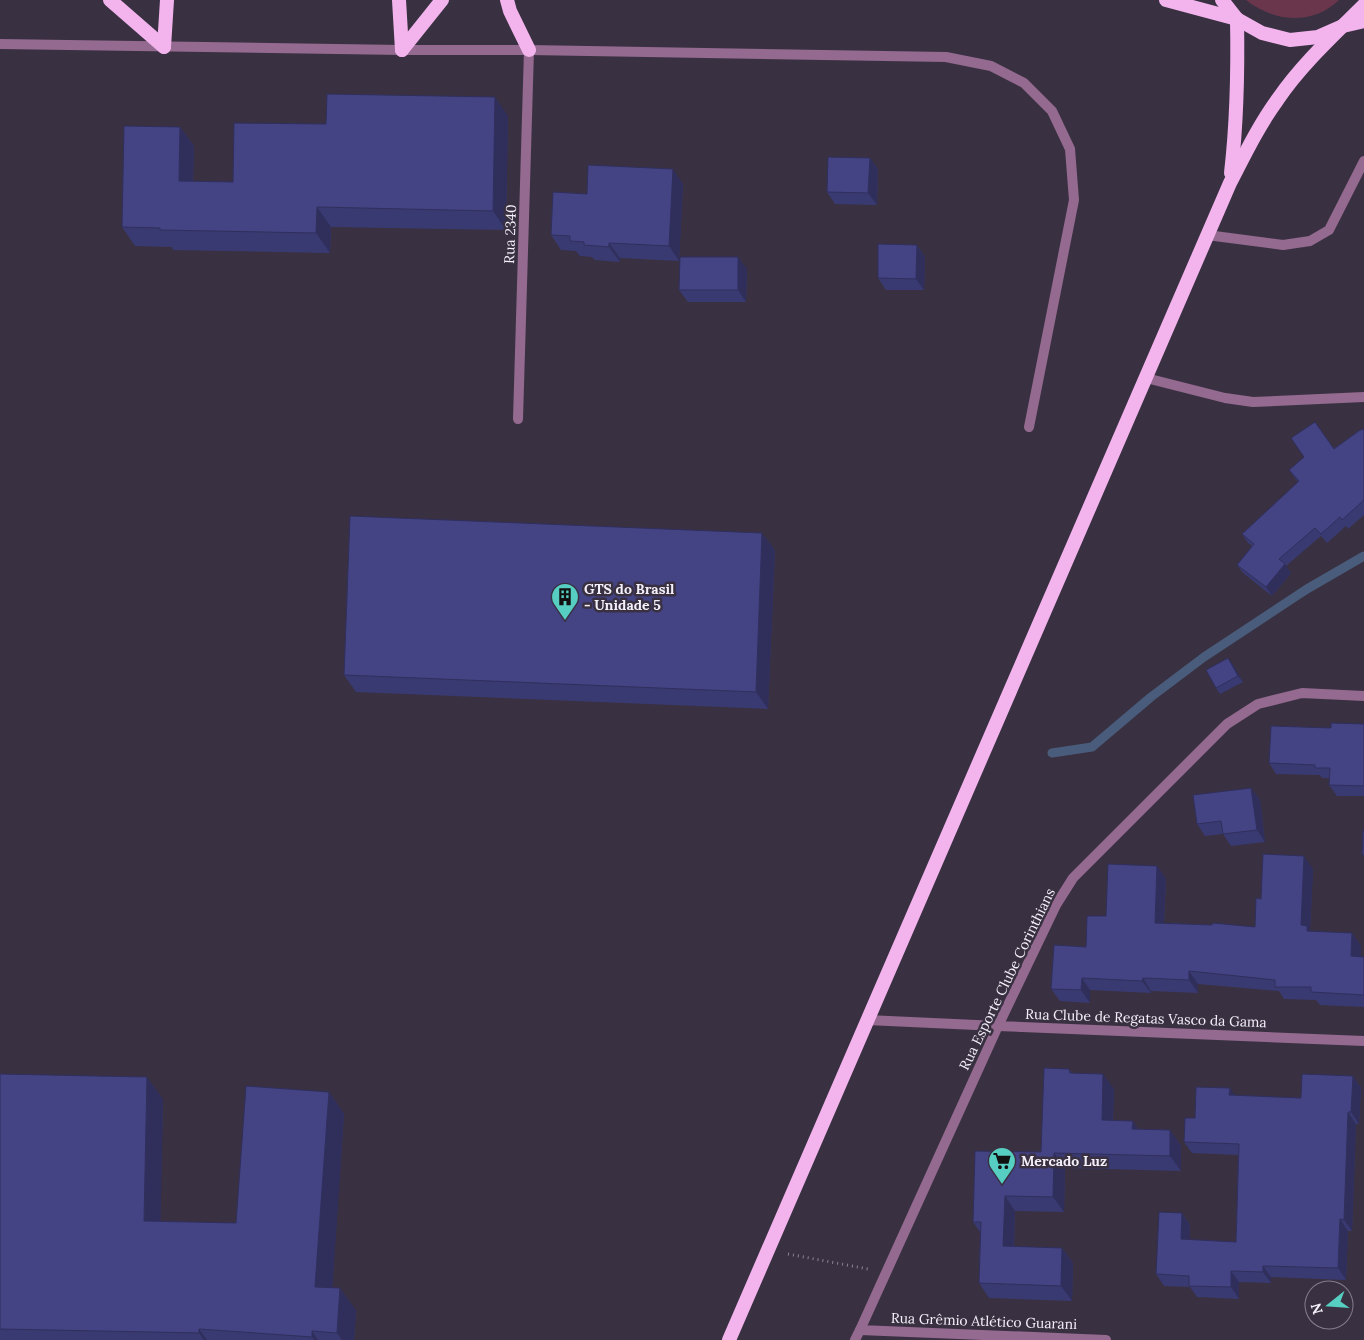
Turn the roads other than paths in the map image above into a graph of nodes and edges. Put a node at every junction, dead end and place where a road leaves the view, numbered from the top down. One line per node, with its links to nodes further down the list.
1 (110, 0): 13 (highway)
2 (167, 0): 13 (highway)
3 (399, 0): 14 (highway)
4 (442, 0): 14 (highway)
5 (507, 0): 15 (highway)
6 (1166, 0): 9 (highway)
7 (1222, 0): 9 (highway)
8 (1364, 5): 11 (highway)
9 (1237, 19): 11 (highway); 17 (highway)
10 (1364, 21): 11 (highway)
11 (1343, 26): 17 (highway)
12 (0, 44): 13 (street)
13 (164, 48): 14 (street)
14 (402, 50): 15 (street)
15 (529, 50): 21 (street, Rua 2340); 22 (street)
16 (1364, 161): 18 (street)
17 (1230, 183): 18 (highway)
18 (1208, 235): 19 (highway)
19 (1146, 378): 20 (street); 24 (highway)
20 (1364, 398)
21 (518, 420)
22 (1029, 427)
23 (1364, 696): 25 (street, Rua Esporte Clube Corinthians)
24 (867, 1020): 25 (street, Rua Clube de Regatas Vasco da Gama); 28 (highway)
25 (998, 1026): 26 (street, Rua Clube de Regatas Vasco da Gama); 27 (street, Rua Esporte Clube Corinthians)
26 (1364, 1040)
27 (858, 1335): 29 (street, Rua Grêmio Atlético Guarani)
28 (729, 1340)
29 (1106, 1340)

